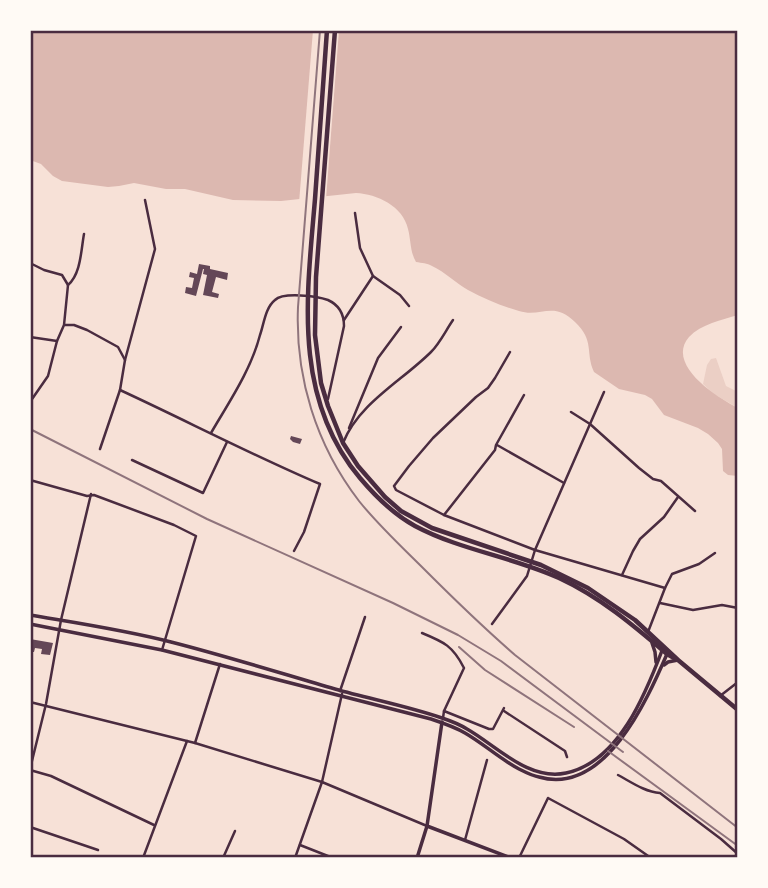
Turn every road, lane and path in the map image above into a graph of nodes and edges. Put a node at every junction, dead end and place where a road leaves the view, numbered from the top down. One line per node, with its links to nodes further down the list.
1 (327, 30): 22 (highway)
2 (335, 30): 20 (highway)
3 (145, 200): 17 (street)
4 (355, 213): 7 (street)
5 (84, 234): 8 (street)
6 (30, 262): 8 (street)
7 (373, 276): 9 (street); 10 (street)
8 (68, 285): 12 (street)
9 (408, 306)
10 (344, 320): 24 (street); 27 (street)
11 (453, 320): 28 (street)
12 (64, 325): 15 (street); 17 (street)
13 (401, 327): 28 (street)
14 (30, 337): 15 (street)
15 (57, 341): 23 (street)
16 (510, 352): 39 (street)
17 (125, 360): 18 (street)
18 (120, 390): 27 (street); 32 (street)
19 (604, 393): 26 (street)
20 (324, 395): 22 (street); 24 (highway)
21 (524, 395): 31 (street)
22 (318, 398): 43 (highway)
23 (30, 402)
24 (327, 403): 30 (highway)
25 (571, 412): 26 (street)
26 (590, 424): 35 (street); 37 (street)
27 (211, 433): 29 (street)
28 (347, 435): 30 (street)
29 (227, 442): 33 (street); 41 (street)
30 (344, 443): 43 (highway)
31 (496, 445): 35 (street); 39 (street)
32 (100, 449)
33 (132, 460)
34 (30, 480): 36 (street)
35 (564, 484): 40 (street)
36 (92, 494): 50 (street); 56 (street)
37 (679, 496): 38 (street); 44 (street)
38 (695, 511)
39 (444, 515): 40 (street)
40 (535, 550): 43 (street); 44 (street)
41 (294, 551)
42 (715, 553): 45 (street)
43 (531, 564): 52 (street); 54 (highway); 57 (highway)
44 (622, 575): 45 (street)
45 (665, 588): 46 (street)
46 (660, 603): 47 (street); 54 (street)
47 (738, 608)
48 (30, 615): 50 (main road)
49 (365, 617): 64 (street)
50 (61, 620): 53 (street); 56 (main road)
51 (30, 624): 53 (main road)
52 (492, 624)
53 (59, 629): 58 (main road); 67 (street)
54 (649, 632): 59 (highway)
55 (422, 634): 69 (street)
56 (164, 640): 58 (street); 64 (main road)
57 (651, 640): 59 (highway); 62 (main road)
58 (162, 650): 61 (main road)
59 (665, 650): 60 (highway); 62 (main road)
60 (678, 660): 62 (main road); 65 (highway)
61 (220, 664): 64 (main road); 72 (street)
62 (658, 668): 70 (main road)
63 (738, 682): 65 (street)
64 (342, 692): 70 (main road); 77 (street)
65 (720, 696): 68 (highway)
66 (30, 702): 67 (street)
67 (46, 705): 71 (street); 75 (street)
68 (738, 710)
69 (444, 711): 70 (street); 73 (street)
70 (442, 720): 79 (main road)
71 (187, 741): 72 (street); 78 (street)
72 (195, 743): 77 (street)
73 (567, 757)
74 (487, 760): 82 (street)
75 (30, 770): 78 (street)
76 (618, 775): 85 (street)
77 (322, 782): 79 (street); 83 (street)
78 (154, 825): 86 (street)
79 (427, 826): 82 (main road); 90 (main road)
80 (30, 827): 84 (street)
81 (234, 831): 87 (street)
82 (465, 840): 91 (main road)
83 (300, 845): 88 (street); 89 (street)
84 (98, 850)
85 (738, 854)
86 (143, 858)
87 (223, 858)
88 (295, 858)
89 (333, 858)
90 (417, 858)
91 (511, 858)
92 (519, 858): 93 (street)
93 (651, 858)

